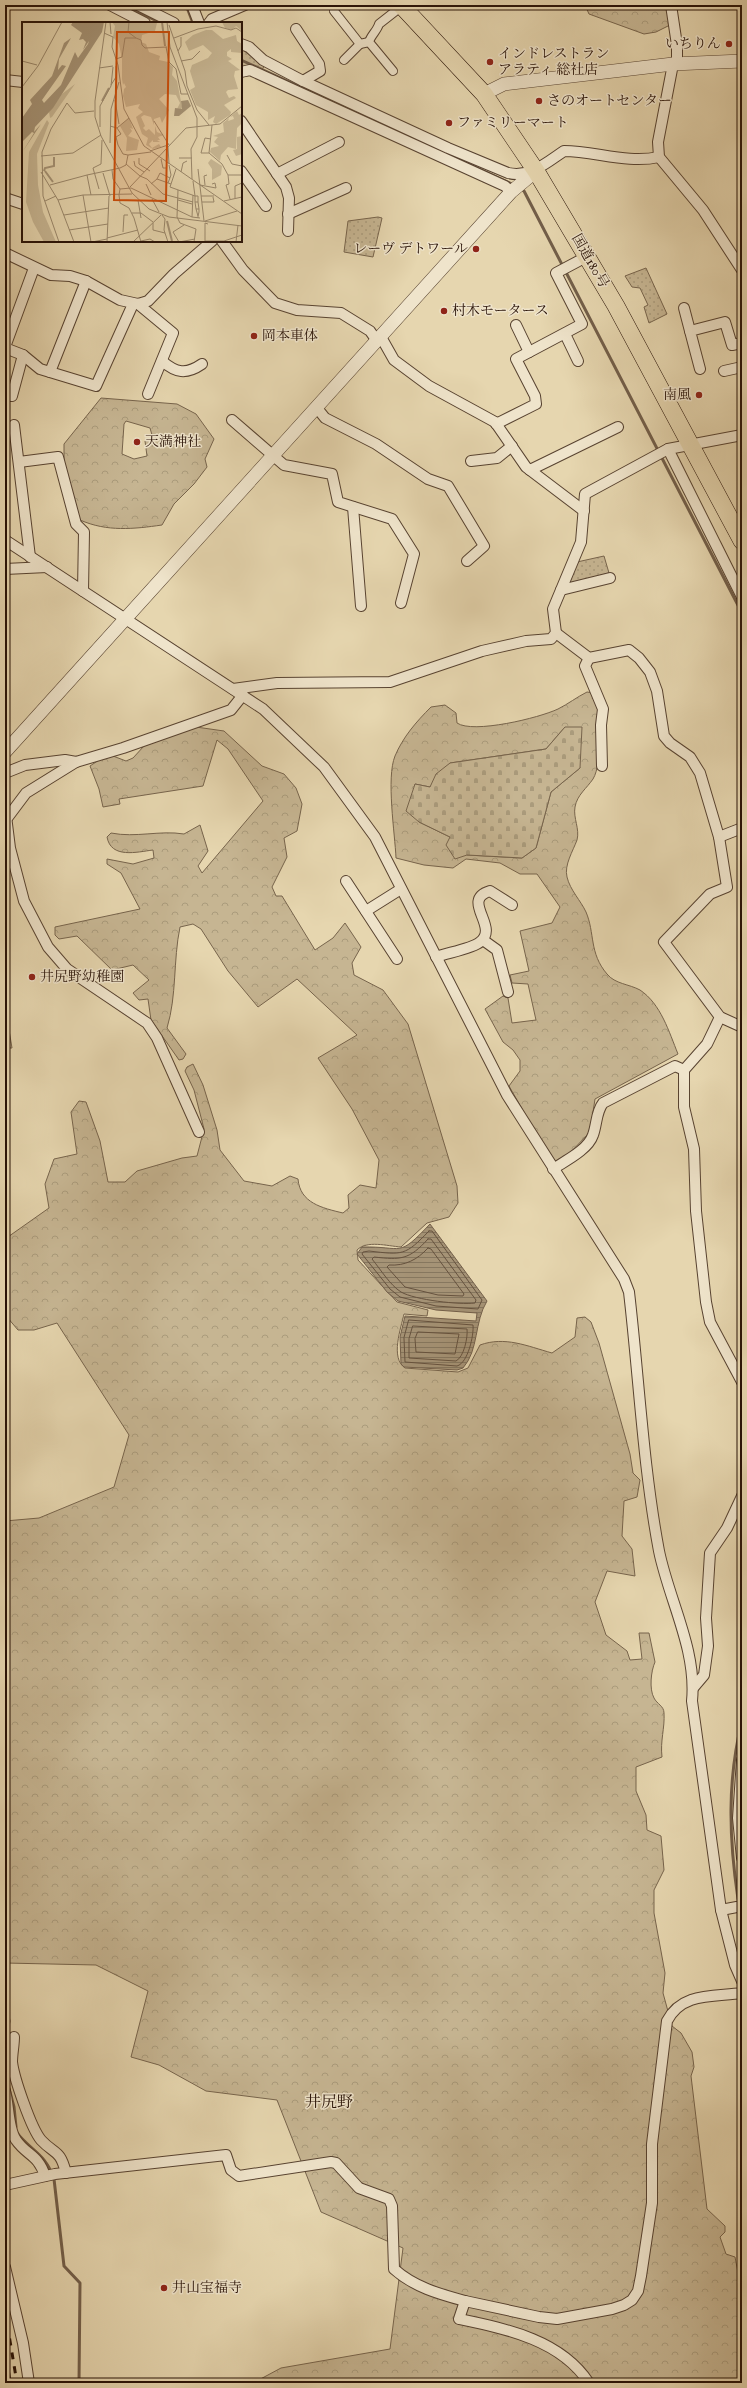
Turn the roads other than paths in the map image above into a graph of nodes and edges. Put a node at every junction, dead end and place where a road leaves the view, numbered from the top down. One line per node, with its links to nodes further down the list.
1 (110, 5): 8 (street)
2 (138, 5): 9 (street)
3 (192, 5): 10 (street)
4 (245, 5): 11 (street)
5 (402, 5): 13 (street); 24 (highway, 国道180号)
6 (671, 5): 17 (street)
7 (334, 11): 13 (street)
8 (143, 22)
9 (172, 22)
10 (200, 22)
11 (210, 22)
12 (296, 29): 21 (street)
13 (364, 43): 15 (street); 18 (street)
14 (242, 44): 21 (street)
15 (344, 60)
16 (742, 61): 17 (street)
17 (675, 64): 24 (street); 28 (street)
18 (393, 71)
19 (242, 72): 23 (street)
20 (5, 80): 22 (street)
21 (303, 81): 23 (street)
22 (22, 82)
23 (311, 91): 26 (street)
24 (484, 94): 29 (highway, 国道180号)
25 (242, 122): 31 (street)
26 (402, 133): 29 (street); 33 (street)
27 (339, 142): 31 (street)
28 (658, 157): 29 (street); 44 (street)
29 (536, 171): 33 (street); 42 (highway, 国道180号)
30 (242, 172): 36 (street)
31 (277, 174): 37 (street)
32 (346, 188): 37 (street)
33 (515, 188): 51 (street)
34 (5, 198): 35 (street)
35 (22, 204)
36 (266, 206)
37 (288, 214): 38 (street)
38 (288, 231)
39 (211, 242): 46 (street)
40 (223, 242): 51 (street)
41 (5, 253): 43 (street)
42 (588, 256): 50 (street); 71 (highway, 国道180号)
43 (34, 268): 45 (street); 53 (street)
44 (742, 270)
45 (86, 281): 46 (street); 61 (street)
46 (136, 304): 56 (street); 61 (street)
47 (684, 308): 49 (street)
48 (516, 325): 54 (street)
49 (690, 331): 52 (street); 60 (street)
50 (565, 334): 54 (street); 57 (street)
51 (379, 339): 65 (street); 67 (street)
52 (742, 343)
53 (5, 347): 55 (street)
54 (529, 352): 67 (street)
55 (23, 355): 61 (street); 64 (street)
56 (162, 361): 58 (street); 63 (street)
57 (578, 361)
58 (202, 364)
59 (742, 367): 62 (street)
60 (700, 369)
61 (50, 372)
62 (724, 372)
63 (148, 394)
64 (5, 395)
65 (317, 408): 74 (street); 83 (street)
66 (232, 420): 74 (street)
67 (496, 424): 72 (street)
68 (14, 425): 76 (street)
69 (618, 427): 77 (street)
70 (742, 436): 71 (street)
71 (690, 444): 73 (street); 81 (highway, 国道180号)
72 (512, 446): 75 (street); 77 (street)
73 (668, 449): 79 (street); 89 (street)
74 (274, 456): 78 (street); 92 (street)
75 (471, 461)
76 (19, 462): 82 (street); 88 (street)
77 (530, 470): 79 (street)
78 (353, 507): 90 (street); 91 (street)
79 (584, 511): 87 (street)
80 (5, 540): 82 (street)
81 (742, 541)
82 (30, 557): 84 (street)
83 (467, 561)
84 (47, 567): 85 (street); 88 (street)
85 (5, 569)
86 (610, 578): 87 (street)
87 (561, 590): 93 (street)
88 (83, 591): 92 (street)
89 (742, 597)
90 (402, 603)
91 (361, 606)
92 (126, 619): 95 (street); 97 (street)
93 (556, 633): 94 (street); 95 (street)
94 (589, 658): 99 (street); 103 (street)
95 (233, 689): 96 (street)
96 (243, 695): 98 (street); 105 (street)
97 (5, 752)
98 (76, 762): 100 (street); 101 (street)
99 (602, 766)
100 (5, 773)
101 (6, 812): 115 (street)
102 (742, 828): 103 (street)
103 (719, 837): 112 (street)
104 (346, 881): 107 (street)
105 (401, 889): 107 (street); 109 (street)
106 (512, 904): 108 (street)
107 (366, 911): 110 (street)
108 (483, 940): 109 (street); 111 (street)
109 (436, 957): 116 (street)
110 (397, 959)
111 (508, 992)
112 (720, 1017): 113 (street); 114 (street)
113 (742, 1026)
114 (684, 1070): 116 (street); 117 (street)
115 (198, 1132)
116 (553, 1170): 119 (street)
117 (742, 1382)
118 (742, 1496): 119 (street)
119 (693, 1688): 123 (street)
120 (742, 1760): 121 (street)
121 (742, 1858)
122 (742, 1906): 123 (street)
123 (721, 1910): 124 (street)
124 (742, 1981)
125 (742, 1993): 132 (street)
126 (14, 2037): 128 (street)
127 (5, 2091): 129 (street)
128 (66, 2173): 129 (street); 132 (street)
129 (50, 2175): 130 (street)
130 (5, 2185)
131 (5, 2267): 133 (street)
132 (465, 2301): 134 (street)
133 (29, 2383)
134 (589, 2383)

